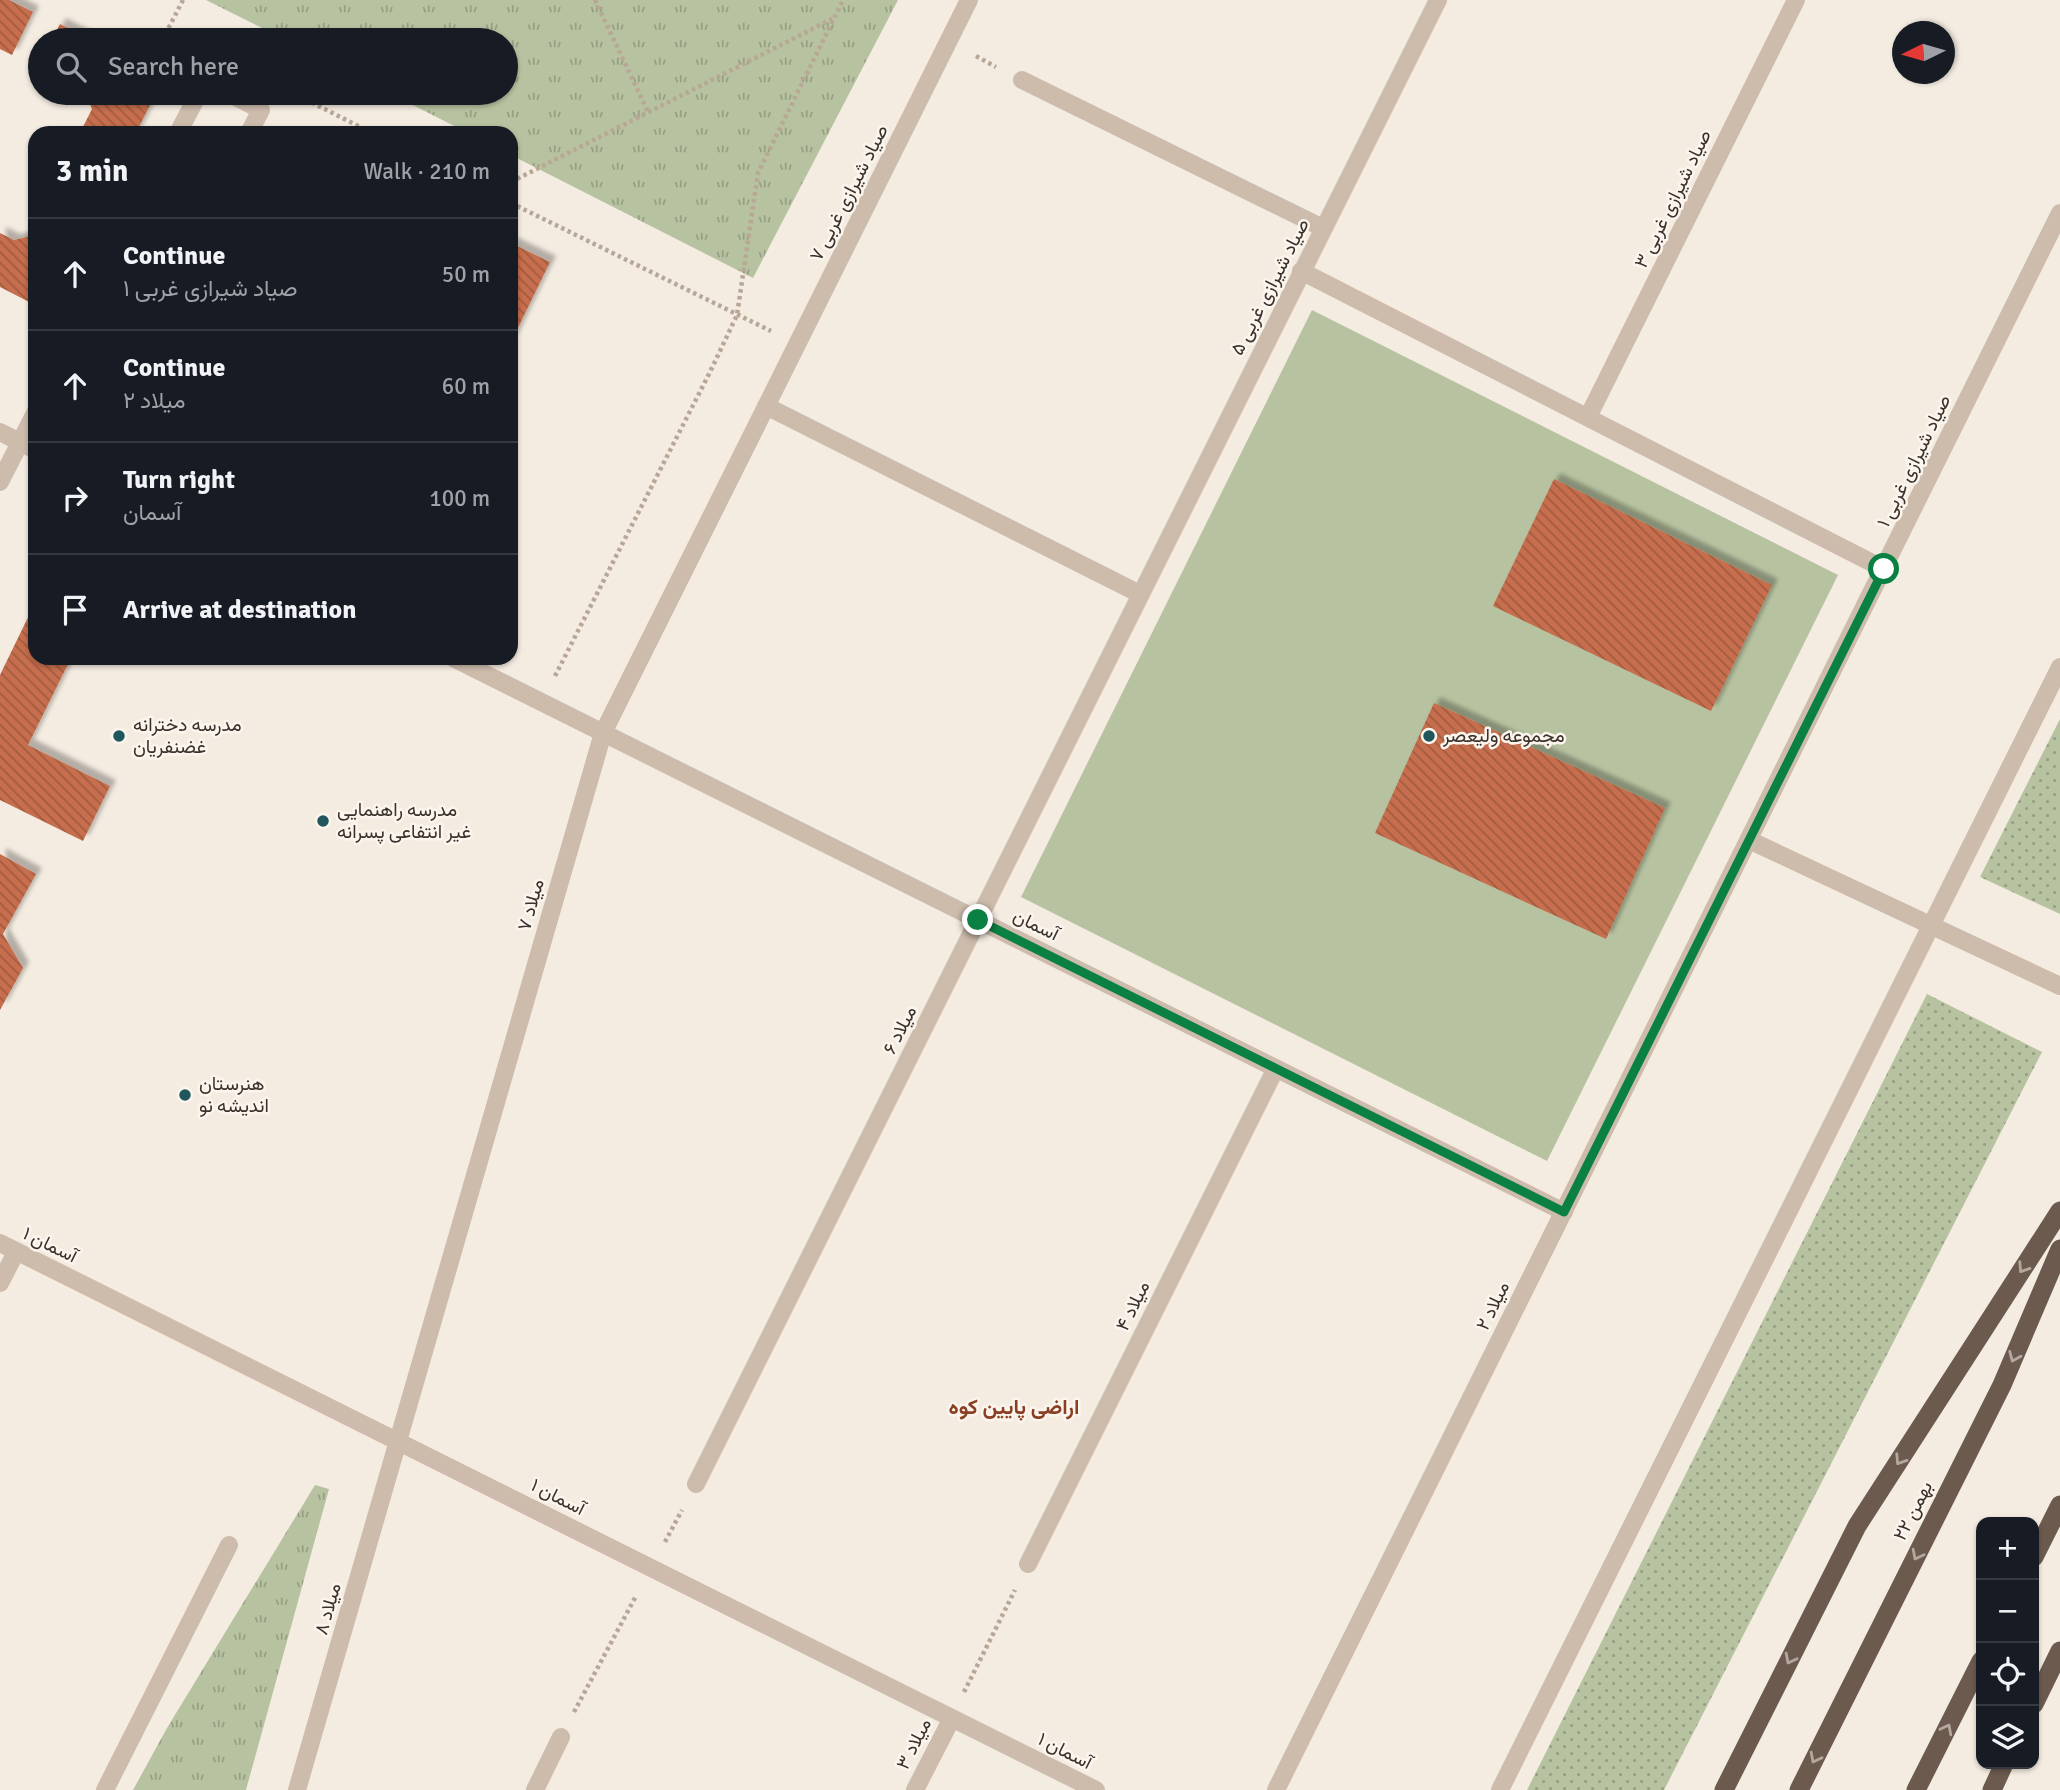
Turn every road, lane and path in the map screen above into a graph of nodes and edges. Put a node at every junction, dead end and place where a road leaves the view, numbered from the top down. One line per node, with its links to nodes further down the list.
1 (183, 0): 8 (path)
2 (595, 0): 14 (path)
3 (843, 0): 7 (path)
4 (969, 0): 9 (street, صیاد شیرازی غربی ۷)
5 (1437, 0): 21 (street, صیاد شیرازی غربی ۵)
6 (1796, 0): 26 (street, صیاد شیرازی غربی ۳)
7 (835, 17): 14 (path); 23 (path)
8 (169, 28)
9 (948, 41): 10 (path); 24 (street, صیاد شیرازی غربی ۷)
10 (1022, 80): 21 (street)
11 (193, 105): 15 (street)
12 (251, 105): 16 (street)
13 (317, 105): 17 (path)
14 (648, 112): 18 (path)
15 (182, 126)
16 (253, 126)
17 (358, 126)
18 (518, 177)
19 (518, 206): 23 (path)
20 (2060, 213): 30 (street, صیاد شیرازی غربی ۱)
21 (1323, 228): 22 (street, صیاد شیرازی غربی ۵)
22 (1301, 271): 26 (street); 31 (street, صیاد شیرازی غربی ۵)
23 (737, 315): 24 (path); 34 (path)
24 (797, 344): 25 (street, صیاد شیرازی غربی ۷)
25 (766, 406): 31 (street); 35 (street, میلاد ۷)
26 (1588, 417): 30 (street)
27 (0, 432): 28 (street)
28 (28, 446): 29 (street)
29 (0, 482)
30 (1884, 569): 36 (street, صیاد شیرازی غربی ۱)
31 (1140, 594): 37 (street, میلاد ۶)
32 (467, 665): 34 (street, آسمان)
33 (2060, 667): 38 (street)
34 (541, 702): 35 (street, آسمان)
35 (603, 733): 37 (street, آسمان); 46 (street, میلاد ۷)
36 (1749, 840): 38 (street); 42 (street, میلاد ۲)
37 (978, 920): 40 (street, آسمان); 47 (street, میلاد ۶)
38 (1931, 925): 39 (street); 65 (street)
39 (2060, 986)
40 (1276, 1068): 42 (street, آسمان); 51 (street, میلاد ۴)
41 (2060, 1211): 66 (highway, one-way to 66)
42 (1564, 1212): 64 (street, میلاد ۲)
43 (8, 1247): 45 (street); 46 (street, آسمان ۱)
44 (2060, 1249): 67 (highway, ۲۲ بهمن, one-way to 67)
45 (0, 1283)
46 (398, 1441): 52 (street, آسمان ۱); 60 (street, میلاد ۸)
47 (696, 1484): 52 (path)
48 (2060, 1505): 50 (highway)
49 (229, 1545): 59 (street)
50 (2039, 1547)
51 (1028, 1564): 56 (path)
52 (651, 1567): 56 (street, آسمان ۱); 57 (path)
53 (2060, 1651): 55 (highway)
54 (1976, 1671): 68 (highway, one-way to 54)
55 (2039, 1694)
56 (951, 1718): 62 (street, میلاد ۳); 63 (street, آسمان ۱)
57 (561, 1737): 61 (street)
58 (2002, 1769): 69 (highway)
59 (105, 1790)
60 (297, 1790)
61 (535, 1790)
62 (915, 1790)
63 (1096, 1790)
64 (1276, 1790)
65 (1500, 1790)
66 (1724, 1790)
67 (1798, 1790)
68 (1916, 1790)
69 (1992, 1790)

